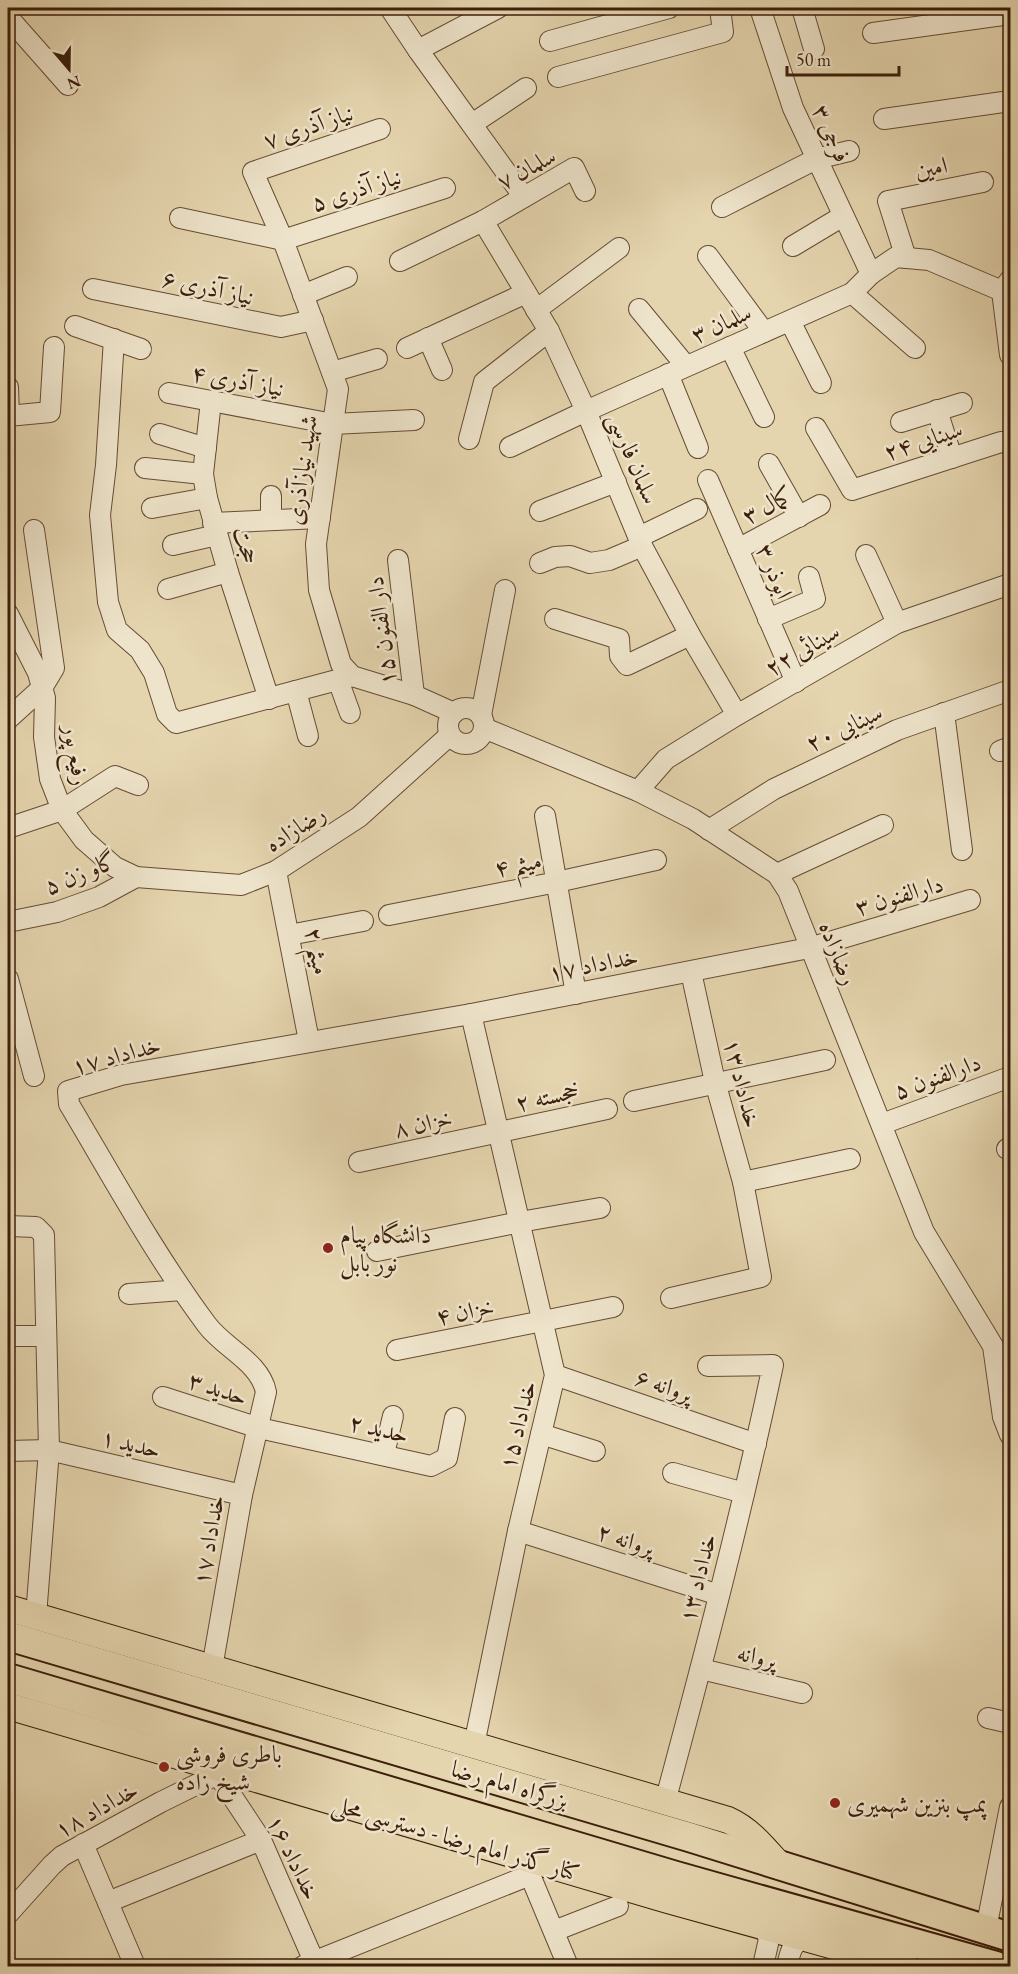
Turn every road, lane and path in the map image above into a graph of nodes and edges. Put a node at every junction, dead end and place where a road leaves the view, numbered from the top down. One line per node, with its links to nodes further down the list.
1 (390, 8): 12 (street)
2 (498, 8): 12 (street)
3 (669, 8): 10 (street)
4 (720, 8): 13 (street)
5 (760, 8): 21 (street, فرجی ۳)
6 (802, 8): 11 (street)
7 (1011, 14): 9 (street)
8 (8, 17): 14 (street)
9 (873, 33)
10 (550, 41)
11 (814, 49)
12 (418, 51): 18 (street)
13 (558, 76)
14 (68, 85)
15 (526, 88): 18 (street)
16 (1011, 101): 17 (street)
17 (884, 119)
18 (472, 124): 26 (street)
19 (380, 129): 22 (street, نیاز آذری ۷)
20 (849, 151): 21 (street)
21 (816, 159): 27 (street); 28 (street, فرجی ۳)
22 (253, 172): 31 (street, شهید نیازآذری)
23 (983, 182): 35 (street, امین)
24 (445, 188): 31 (street, نیاز آذری ۵)
25 (585, 190): 26 (street, سلمان ۷)
26 (524, 197): 30 (street, سلمان ۷)
27 (722, 207)
28 (843, 216): 32 (street); 37 (street, فرجی ۳)
29 (180, 218): 31 (street)
30 (483, 221): 36 (street, سلمان ۷); 41 (street, سلمان فارسی)
31 (283, 240): 43 (street, شهید نیازآذری)
32 (794, 246)
33 (619, 248): 45 (street)
34 (708, 256): 50 (street)
35 (906, 258): 37 (street, سلمان ۳); 39 (street)
36 (400, 261)
37 (871, 274): 42 (street, سلمان ۳)
38 (347, 277): 43 (street)
39 (1006, 285): 58 (street)
40 (93, 289): 46 (street, نیاز آذری ۶)
41 (526, 292): 45 (street, سلمان فارسی); 51 (street)
42 (852, 293): 47 (street, سلمان ۳); 56 (street)
43 (303, 295): 46 (street, شهید نیازآذری)
44 (639, 309): 60 (street)
45 (536, 310): 49 (street, سلمان فارسی)
46 (313, 320): 62 (street, شهید نیازآذری)
47 (790, 321): 50 (street, سلمان ۳); 64 (street)
48 (75, 326): 52 (street)
49 (549, 331): 69 (street, سلمان فارسی); 78 (street)
50 (764, 332): 54 (street, سلمان ۳)
51 (428, 338): 55 (street); 61 (street)
52 (114, 339): 57 (street); 122 (street)
53 (54, 346): 71 (street)
54 (730, 347): 60 (street, سلمان ۳); 72 (street)
55 (407, 348)
56 (915, 348)
57 (141, 349)
58 (1011, 354)
59 (376, 358): 62 (street)
60 (686, 366): 63 (street, سلمان ۳)
61 (442, 370)
62 (332, 372): 75 (street, شهید نیازآذری)
63 (668, 374): 69 (street, سلمان ۳); 82 (street)
64 (821, 383)
65 (8, 387): 71 (street)
66 (169, 393): 67 (street, نیاز آذری ۴)
67 (211, 401): 75 (street, نیاز آذری ۴); 81 (street, حجت)
68 (962, 402): 70 (street)
69 (586, 411): 80 (street, سلمان ۳); 88 (street, سلمان فارسی)
70 (937, 411): 74 (street); 83 (street)
71 (8, 416)
72 (764, 417)
73 (414, 420): 75 (street, نیاز آذری ۴)
74 (901, 422)
75 (333, 424): 96 (street, شهید نیازآذری)
76 (816, 428): 83 (street, سینایی ۲۴)
77 (159, 434): 81 (street)
78 (469, 439)
79 (1011, 443): 83 (street, سینایی ۲۴)
80 (510, 447)
81 (206, 448): 86 (street, حجت)
82 (698, 448)
83 (952, 458)
84 (769, 464): 95 (street)
85 (145, 468): 86 (street)
86 (203, 474): 90 (street, حجت)
87 (708, 480): 102 (street, ابوذر ۳)
88 (616, 482): 94 (street); 100 (street, سلمان فارسی)
89 (272, 496): 97 (street)
90 (207, 498): 92 (street); 98 (street, حجت)
91 (820, 505): 95 (street, کمال ۳)
92 (152, 508)
93 (697, 509): 100 (street)
94 (540, 512)
95 (799, 517): 102 (street, کمال ۳)
96 (320, 518): 97 (street); 116 (street, شهید نیازآذری)
97 (271, 520): 98 (street)
98 (215, 529): 101 (street); 106 (street, حجت)
99 (34, 530): 118 (street)
100 (640, 541): 105 (street); 115 (street, سلمان فارسی)
101 (173, 545)
102 (738, 549): 113 (street, ابوذر ۳)
103 (866, 555): 114 (street)
104 (398, 560): 121 (street, دار الفنون ۱۵)
105 (540, 563)
106 (228, 572): 109 (street); 122 (street, حجت)
107 (808, 578): 113 (street)
108 (1011, 584): 114 (street, سینائی ۲۲)
109 (168, 589)
110 (505, 590): 128 (street)
111 (8, 614): 118 (street, رفیع پور)
112 (555, 619): 115 (street)
113 (768, 619): 117 (street, ابوذر ۳)
114 (897, 623): 117 (street, سینائی ۲۲)
115 (690, 635): 126 (street, سلمان فارسی)
116 (345, 678): 120 (street); 121 (street); 124 (street, شهید نیازآذری)
117 (796, 682): 126 (street, سینائی ۲۲)
118 (42, 688): 127 (street); 133 (street, رفیع پور)
119 (1011, 690): 125 (street, سینایی ۲۰)
120 (296, 692): 122 (street); 130 (street)
121 (414, 695): 123 (street)
122 (269, 699)
123 (454, 712): 128 (street); 129 (street)
124 (350, 713)
125 (944, 713): 137 (street, سینایی ۲۰); 138 (street)
126 (736, 715): 132 (street, سینائی ۲۲)
127 (8, 719)
128 (482, 722): 129 (street); 132 (street, رضازاده)
129 (450, 735): 140 (street, رضازاده)
130 (308, 736)
131 (138, 785): 133 (street)
132 (638, 791): 137 (street, رضازاده)
133 (62, 810): 136 (street); 142 (street, رفیع پور)
134 (545, 816): 143 (street)
135 (883, 825): 141 (street)
136 (8, 828)
137 (709, 830): 141 (street, رضازاده)
138 (962, 850)
139 (656, 860): 143 (street, میثم ۴)
140 (276, 871): 142 (street, رضازاده); 148 (street, میثم ۲)
141 (777, 874): 149 (street, رضازاده)
142 (136, 878): 147 (street, گاو زن ۵)
143 (557, 882): 145 (street, میثم ۴); 152 (street)
144 (970, 900): 149 (street, دارالفنون ۳)
145 (389, 915)
146 (363, 921): 148 (street)
147 (8, 922)
148 (289, 935): 154 (street, میثم ۲)
149 (809, 948): 150 (street, خداداد ۱۷); 161 (street, رضازاده)
150 (691, 972): 152 (street, خداداد ۱۷); 158 (street, خداداد ۱۳)
151 (8, 979): 156 (street)
152 (576, 994): 153 (street, خداداد ۱۷)
153 (471, 1014): 154 (street, خداداد ۱۷); 162 (street, خداداد ۱۵)
154 (309, 1041): 170 (street, خداداد ۱۷)
155 (825, 1060): 158 (street)
156 (34, 1076)
157 (1011, 1077): 161 (street, دارالفنون ۵)
158 (715, 1082): 159 (street); 165 (street, خداداد ۱۳)
159 (634, 1101)
160 (607, 1109): 162 (street, خجسته ۲)
161 (882, 1124): 178 (street, رضازاده)
162 (498, 1133): 164 (street, خزان ۸); 167 (street, خداداد ۱۵)
163 (850, 1159): 165 (street)
164 (359, 1162)
165 (743, 1182): 172 (street, خداداد ۱۳)
166 (600, 1208): 167 (street)
167 (520, 1222): 169 (street); 174 (street, خداداد ۱۵)
168 (8, 1226): 176 (street)
169 (377, 1251)
170 (182, 1290): 171 (street); 184 (street, خداداد ۱۷)
171 (129, 1294)
172 (670, 1298)
173 (614, 1307): 174 (street, خزان ۴)
174 (543, 1321): 177 (street, خزان ۴); 180 (street, خداداد ۱۵)
175 (8, 1336): 176 (street)
176 (46, 1336): 188 (street)
177 (397, 1350)
178 (1002, 1350): 186 (street)
179 (708, 1366): 187 (street, خداداد ۱۳)
180 (555, 1375): 185 (street, خداداد ۱۵); 187 (street, پروانه ۶)
181 (163, 1397): 184 (street, حدید ۳)
182 (393, 1416): 191 (street)
183 (455, 1418): 191 (street, حدید ۲)
184 (259, 1428): 191 (street, حدید ۲); 194 (street, خداداد ۱۷)
185 (541, 1434): 190 (street); 195 (street, خداداد ۱۵)
186 (1011, 1435)
187 (756, 1444): 193 (street, خداداد ۱۳)
188 (49, 1450): 189 (street, حدید ۱); 194 (street, حدید ۱); 198 (street)
189 (8, 1451)
190 (595, 1451)
191 (384, 1454)
192 (673, 1473): 193 (street)
193 (744, 1493): 196 (street, خداداد ۱۳)
194 (242, 1495): 201 (street, خداداد ۱۷)
195 (518, 1531): 196 (street, پروانه ۲); 210 (street, خداداد ۱۵)
196 (719, 1596): 202 (street, خداداد ۱۳)
197 (8, 1608): 198 (main road)
198 (36, 1616): 200 (main road)
199 (8, 1636): 200 (highway, بزرگراه امام رضا)
200 (146, 1663): 201 (main road); 207 (highway, بزرگراه امام رضا)
201 (212, 1668): 206 (main road)
202 (701, 1669): 204 (street, پروانه); 212 (street, خداداد ۱۳)
203 (8, 1678): 225 (highway, بزرگراه امام رضا)
204 (802, 1693)
205 (9, 1706): 211 (main road, کنار گذر امام رضا - دسترسی محلی)
206 (359, 1711): 207 (main road); 210 (main road)
207 (271, 1714): 216 (highway, بزرگراه امام رضا)
208 (988, 1718): 209 (street)
209 (1011, 1723)
210 (474, 1745): 212 (main road)
211 (222, 1773): 214 (street, خداداد ۱۶); 215 (street, خداداد ۱۸); 217 (main road, کنار گذر امام رضا - دسترسی محلی)
212 (665, 1802): 216 (main road)
213 (1011, 1807): 223 (street)
214 (261, 1840): 218 (street); 226 (street, خداداد ۱۶)
215 (83, 1844): 218 (street); 220 (street, خداداد ۱۸)
216 (780, 1866): 223 (highway, بزرگراه امام رضا)
217 (648, 1894): 221 (main road, کنار گذر امام رضا - دسترسی محلی); 225 (main road)
218 (108, 1902): 227 (street)
219 (618, 1906): 222 (street)
220 (8, 1914)
221 (764, 1927): 224 (main road, کنار گذر امام رضا - دسترسی محلی); 229 (street)
222 (554, 1931): 226 (street); 228 (street)
223 (998, 1933)
224 (804, 1938): 230 (street); 231 (main road, کنار گذر امام رضا - دسترسی محلی)
225 (898, 1939): 232 (highway, بزرگراه امام رضا)
226 (311, 1965)
227 (133, 1966)
228 (568, 1966)
229 (764, 1966)
230 (787, 1966)
231 (906, 1966)
232 (996, 1966)

